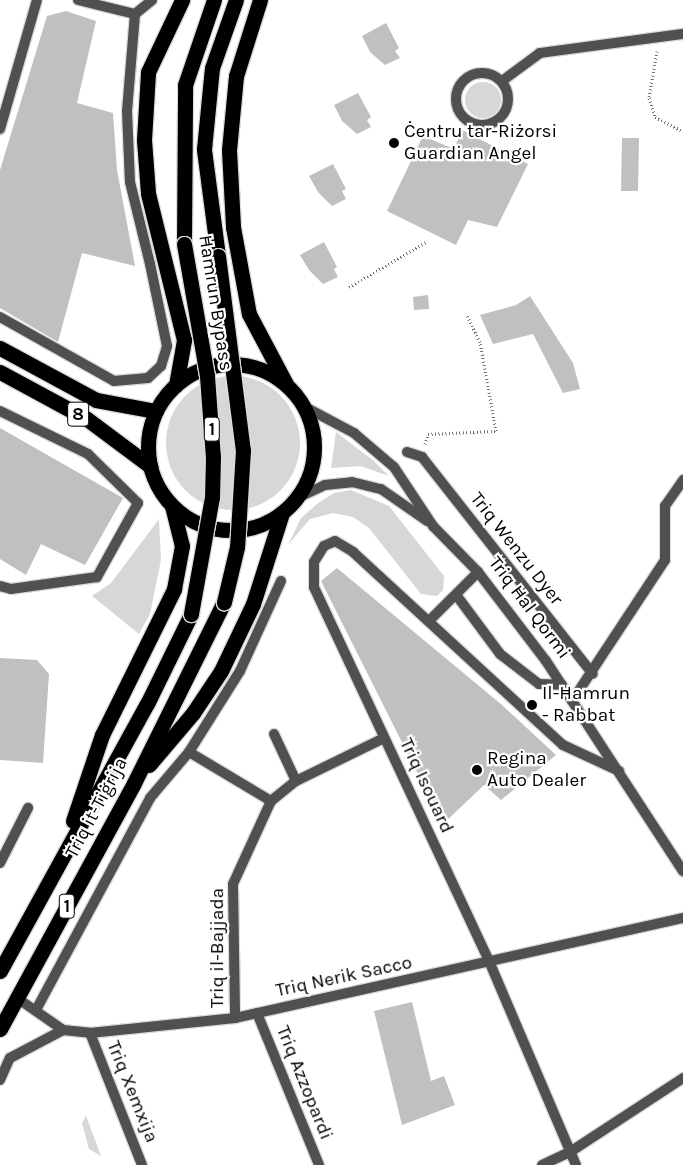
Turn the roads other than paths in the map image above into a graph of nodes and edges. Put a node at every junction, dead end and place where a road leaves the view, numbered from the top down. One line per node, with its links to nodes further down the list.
1 (37, 0): 11 (street)
2 (78, 0): 8 (street)
3 (152, 0): 8 (street)
4 (182, 0): 15 (highway, Ħamrun Bypass)
5 (214, 0): 32 (highway, Ħamrun Bypass / 1, bridge)
6 (236, 0): 31 (highway, Ħamrun Bypass / 1, bridge)
7 (260, 0): 16 (highway, Ħamrun Bypass)
8 (135, 14): 12 (street)
9 (683, 34): 10 (street)
10 (502, 81): 10 (street)
11 (0, 129)
12 (0, 318)
13 (0, 348): 19 (highway, 8)
14 (0, 372): 21 (highway, 8)
15 (176, 385): 16 (highway); 19 (highway)
16 (287, 386): 17 (highway)
17 (303, 406): 23 (highway); 26 (street, Triq Ħal Qormi)
18 (0, 411): 29 (street)
19 (156, 411): 21 (highway)
20 (407, 452): 34 (street, Triq Wenzu Dyer)
21 (150, 466): 24 (highway)
22 (683, 480): 34 (street)
23 (296, 499): 25 (highway); 26 (street, Triq Ħal Qormi)
24 (172, 506): 25 (highway); 45 (highway)
25 (282, 512): 42 (highway)
26 (433, 526): 27 (street, Triq Ħal Qormi)
27 (478, 572): 30 (street); 35 (street, Triq Ħal Qormi)
28 (281, 581): 39 (street)
29 (0, 586)
30 (457, 596): 33 (street); 35 (street)
31 (224, 602): 42 (highway, Triq it-Tiġrija / 1)
32 (191, 614): 45 (highway, Triq it-Tiġrija / 1)
33 (430, 620): 38 (street, Triq Isouard); 40 (street, Triq Isouard)
34 (593, 674): 36 (street)
35 (562, 685): 36 (street, Triq Ħal Qormi)
36 (572, 701): 40 (street, Triq Ħal Qormi)
37 (274, 734): 41 (street)
38 (384, 738): 41 (street); 49 (street, Triq Isouard)
39 (189, 752): 43 (street); 52 (street)
40 (619, 771): 47 (street, Triq Ħal Qormi)
41 (296, 781): 43 (street)
42 (134, 783): 51 (highway, Triq it-Tiġrija / 1)
43 (271, 801): 54 (street, Triq il-Bajjada)
44 (28, 808): 46 (street)
45 (62, 854): 50 (highway, Triq it-Tiġrija / 1)
46 (0, 863)
47 (683, 872)
48 (683, 918): 49 (street, Triq Nerik Sacco)
49 (490, 963): 53 (street, Triq Nerik Sacco); 60 (street, Triq Isouard)
50 (0, 971)
51 (17, 998): 52 (street); 55 (highway, Triq it-Tiġrija / 1)
52 (36, 1010): 56 (street)
53 (257, 1014): 54 (street, Triq Nerik Sacco); 62 (street, Triq Azzopardi)
54 (235, 1018): 57 (street, Triq Nerik Sacco)
55 (0, 1029)
56 (63, 1030): 57 (street, Triq Nerik Sacco); 59 (street)
57 (90, 1033): 61 (street, Triq Xemxija)
58 (683, 1078): 60 (street)
59 (0, 1080)
60 (570, 1152): 63 (street); 64 (street, Triq Isouard)
61 (142, 1165)
62 (319, 1165)
63 (542, 1165)
64 (576, 1165)

